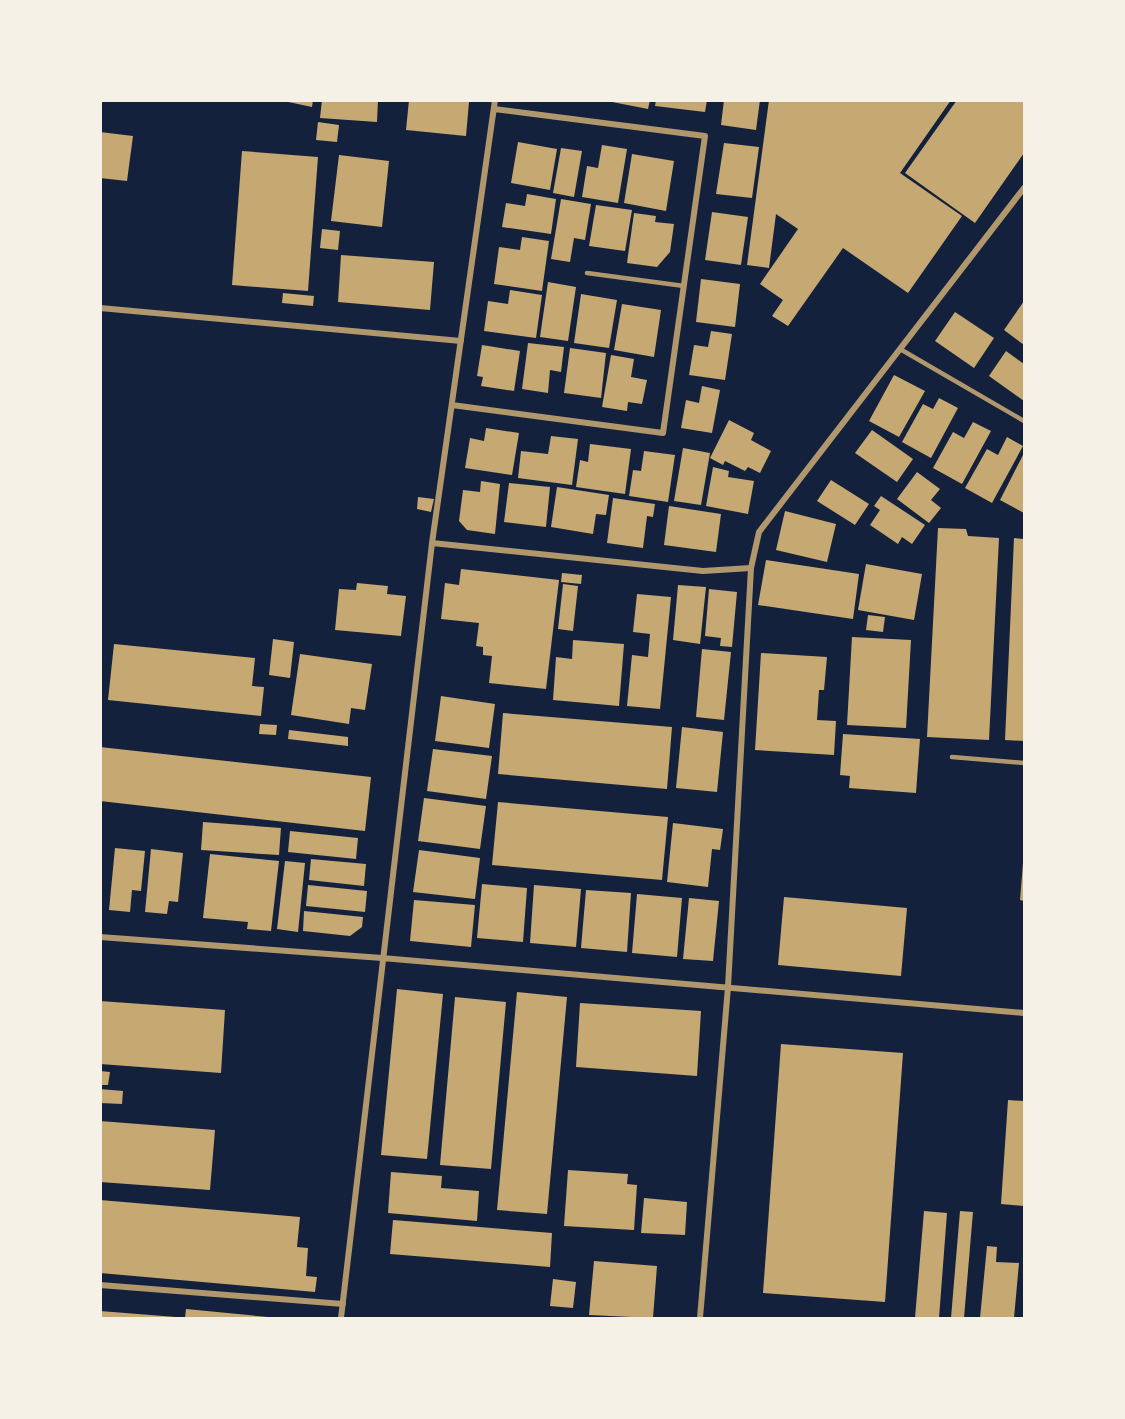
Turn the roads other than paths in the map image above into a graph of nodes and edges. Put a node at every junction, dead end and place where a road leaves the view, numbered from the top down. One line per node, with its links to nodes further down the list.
1 (495, 100): 2 (street)
2 (494, 109): 5 (street); 7 (street)
3 (1024, 188): 8 (street)
4 (587, 273): 5 (lane)
5 (684, 286): 9 (street)
6 (100, 308): 7 (street)
7 (461, 341): 9 (street)
8 (900, 350): 10 (lane); 12 (street)
9 (452, 405): 11 (street)
10 (1024, 421)
11 (432, 543): 12 (street); 16 (street)
12 (751, 568): 17 (street)
13 (952, 757): 14 (lane)
14 (1024, 763)
15 (100, 937): 16 (street)
16 (382, 958): 17 (street); 20 (street)
17 (728, 987): 18 (street); 22 (street)
18 (1024, 1013)
19 (100, 1285): 20 (street)
20 (343, 1304): 21 (street)
21 (341, 1318)
22 (700, 1318)

